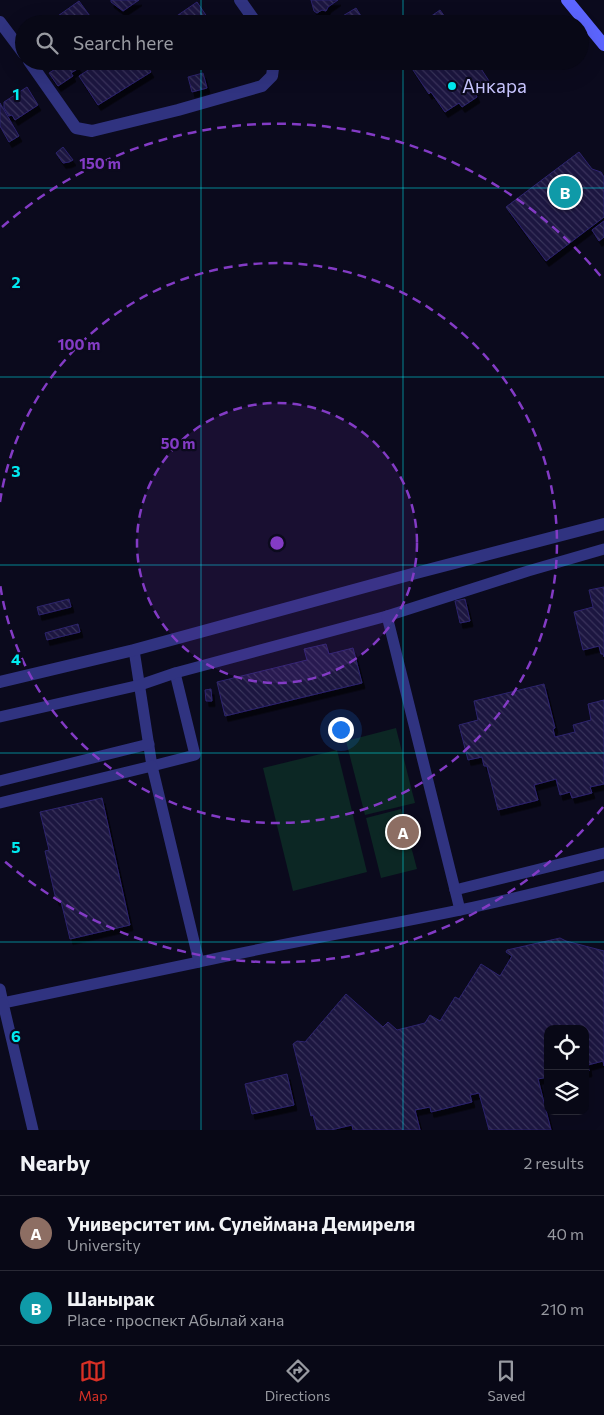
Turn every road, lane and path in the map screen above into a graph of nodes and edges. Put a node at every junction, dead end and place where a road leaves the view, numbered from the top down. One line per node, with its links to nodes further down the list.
1 (240, 0): 3 (street)
2 (567, 0): 4 (main road)
3 (251, 15)
4 (579, 15)
5 (0, 22): 7 (street)
6 (589, 27): 8 (main road)
7 (15, 42)
8 (604, 45)
9 (35, 70): 10 (street)
10 (273, 70)
11 (604, 524): 14 (street)
12 (604, 549): 13 (lane)
13 (387, 616): 15 (lane); 25 (lane)
14 (134, 650): 16 (street); 17 (lane)
15 (175, 673): 17 (lane); 20 (lane)
16 (0, 682)
17 (140, 685): 18 (lane); 19 (lane)
18 (0, 717)
19 (149, 744): 20 (lane); 21 (lane)
20 (152, 766): 22 (lane); 27 (lane)
21 (0, 781)
22 (0, 803)
23 (604, 853): 25 (lane)
24 (604, 876): 26 (lane)
25 (455, 890): 26 (lane)
26 (460, 910): 27 (lane)
27 (199, 962): 29 (lane)
28 (0, 989): 29 (lane)
29 (3, 1002): 30 (lane)
30 (34, 1130)

